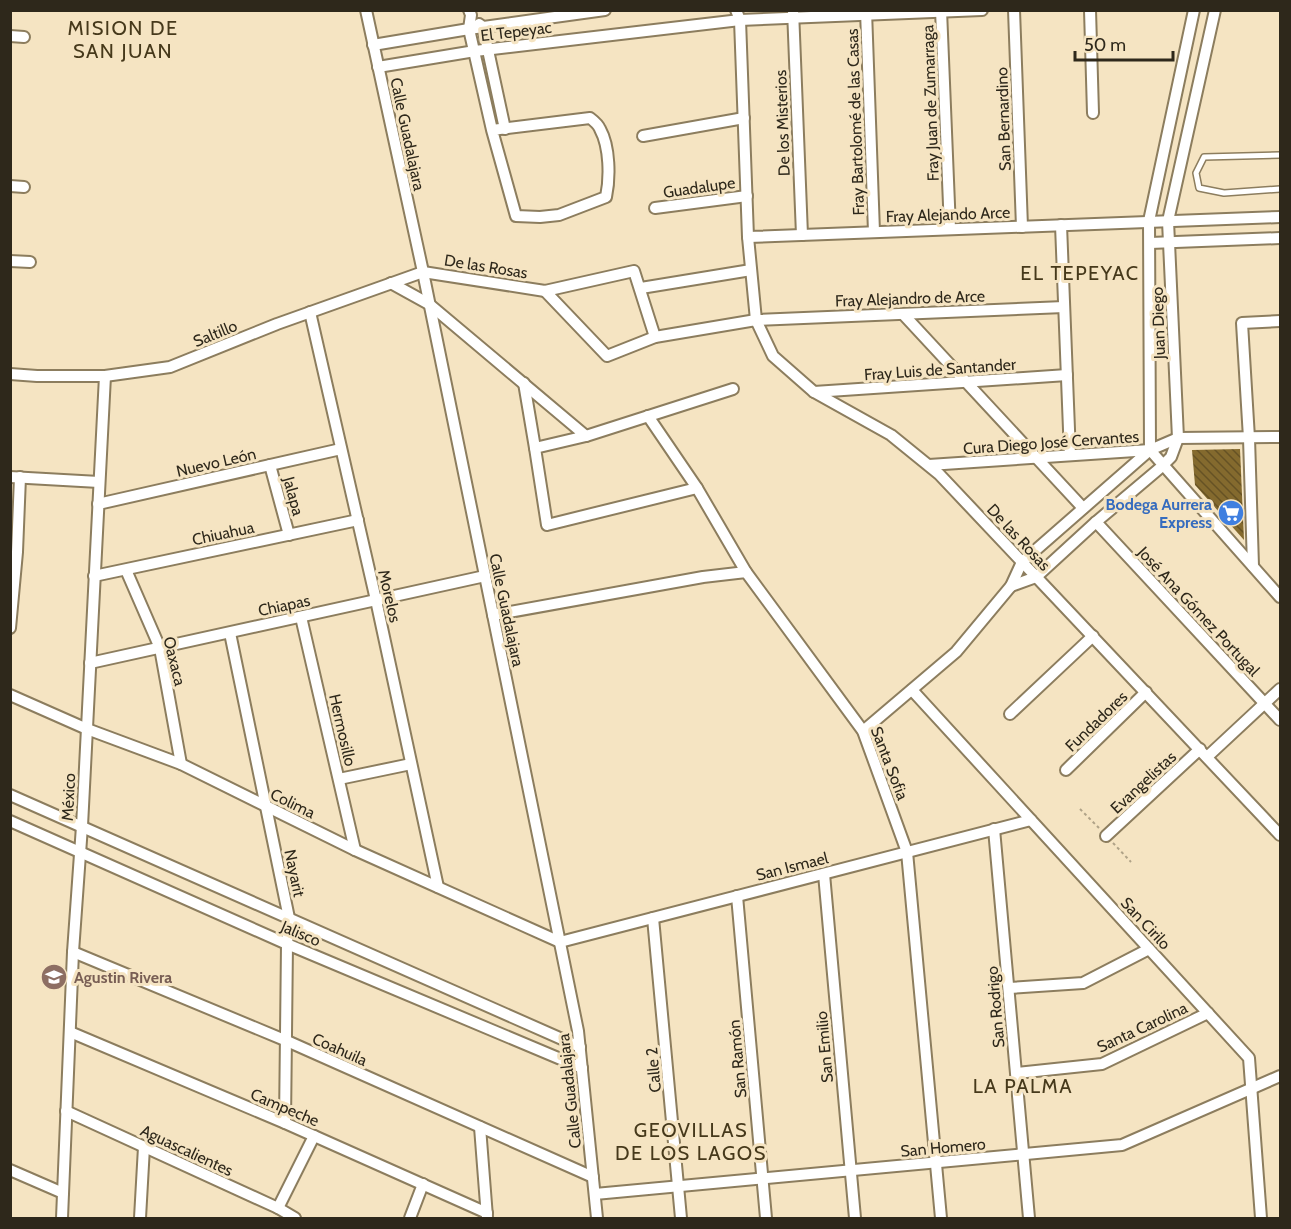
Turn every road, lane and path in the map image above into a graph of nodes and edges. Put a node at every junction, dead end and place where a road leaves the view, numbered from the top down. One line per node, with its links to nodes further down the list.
1 (366, 10): 17 (street, Calle Guadalajara)
2 (605, 10): 13 (street, El Tepeyac)
3 (982, 10): 8 (street, El Tepeyac)
4 (1014, 10): 36 (street, San Bernardino)
5 (1090, 10): 21 (street)
6 (1194, 10): 33 (street, Juan Diego)
7 (1215, 10): 34 (street, Juan Diego)
8 (941, 11): 10 (street, El Tepeyac); 37 (street, Fray Juan de Zumarraga)
9 (470, 13): 13 (street); 14 (street)
10 (866, 13): 11 (street, El Tepeyac); 38 (street, Fray Bartolomé de las Casas)
11 (793, 14): 12 (street, El Tepeyac); 39 (street, De los Misterios)
12 (738, 15): 18 (street, El Tepeyac); 22 (street, De las Rosas)
13 (483, 27): 14 (street, El Tepeyac); 18 (street)
14 (469, 29): 17 (street, El Tepeyac); 19 (street)
15 (10, 36): 16 (street)
16 (24, 37)
17 (373, 45): 20 (street, Calle Guadalajara)
18 (487, 50): 19 (street, El Tepeyac); 23 (street)
19 (475, 51): 20 (street, El Tepeyac); 24 (street)
20 (378, 67): 47 (street, Calle Guadalajara)
21 (1094, 113)
22 (744, 118): 25 (street); 30 (street, De las Rosas)
23 (505, 129): 24 (street); 24 (street)
24 (492, 130)
25 (643, 136)
26 (1281, 155): 29 (lane)
27 (10, 186): 28 (street)
28 (24, 187)
29 (1281, 189)
30 (747, 196): 31 (street, Guadalupe); 40 (street, De las Rosas)
31 (655, 208)
32 (1281, 217): 34 (street, Fray Alejando Arce)
33 (1149, 221): 34 (street, Fray Alejando Arce); 35 (street, Fray Alejando Arce); 43 (street, Juan Diego)
34 (1168, 221): 42 (street, Juan Diego)
35 (1060, 225): 36 (street, Fray Alejando Arce); 52 (street)
36 (1022, 227): 37 (street, Fray Alejando Arce)
37 (950, 229): 38 (street, Fray Alejando Arce)
38 (874, 232): 39 (street, Fray Alejando Arce)
39 (802, 235): 40 (street, Fray Alejando Arce)
40 (748, 237): 46 (street, De las Rosas)
41 (1281, 238): 42 (street)
42 (1169, 242): 43 (street); 68 (street, Juan Diego)
43 (1150, 243): 72 (street, Juan Diego)
44 (10, 261): 45 (street)
45 (30, 262)
46 (751, 270): 49 (street); 55 (street, De las Rosas)
47 (423, 272): 48 (street, Saltillo); 50 (street, De las Rosas); 51 (street, Calle Guadalajara)
48 (391, 283): 51 (street); 53 (street, Saltillo)
49 (641, 288): 50 (street, De las Rosas); 57 (street)
50 (545, 291): 57 (street, De las Rosas)
51 (429, 304): 62 (street); 92 (street, Calle Guadalajara)
52 (1064, 307): 54 (street, Fray Alejandro de Arce); 59 (street)
53 (310, 312): 60 (street, Saltillo); 71 (street, Morelos)
54 (903, 314): 55 (street, Fray Alejandro de Arce); 61 (street)
55 (756, 320): 57 (street, Fray Alejandro de Arce); 64 (street, De las Rosas)
56 (1281, 321): 69 (street)
57 (655, 337)
58 (10, 374): 60 (street, Saltillo)
59 (1067, 375): 61 (street, Fray Luis de Santander); 73 (street)
60 (105, 376): 79 (street, México)
61 (966, 381): 64 (street, Fray Luis de Santander); 74 (street)
62 (524, 383): 66 (street); 70 (street)
63 (733, 389): 65 (street)
64 (814, 392): 76 (street, De las Rosas)
65 (648, 416): 66 (street); 80 (street, Santa Sofia)
66 (586, 436): 70 (street)
67 (1281, 437): 69 (street, Cura Diego José Cervantes)
68 (1178, 438): 69 (street, Cura Diego José Cervantes); 72 (street, Cura Diego José Cervantes); 77 (street)
69 (1249, 438): 88 (street)
70 (535, 448): 80 (street)
71 (341, 449): 75 (street, Nuevo León); 83 (street, Morelos)
72 (1150, 450): 73 (street, Cura Diego José Cervantes); 77 (street); 82 (street)
73 (1071, 455): 74 (street, Cura Diego José Cervantes)
74 (1036, 458): 76 (street, Cura Diego José Cervantes); 82 (street)
75 (270, 465): 81 (street, Nuevo León); 85 (street, Jalapa)
76 (929, 465): 87 (street, De las Rosas)
77 (1163, 465): 84 (street); 88 (street)
78 (15, 477): 79 (street); 86 (street)
79 (99, 482): 81 (street, México)
80 (697, 488): 90 (street, Santa Sofia)
81 (98, 504): 91 (street, México)
82 (1083, 508): 87 (street)
83 (358, 520): 85 (street, Chiuahua); 96 (street, Morelos)
84 (1096, 522): 93 (street); 108 (street, José Ana Gómez Portugal)
85 (289, 535): 89 (street, Chiuahua)
86 (14, 552): 99 (street)
87 (1022, 562): 93 (street, De las Rosas); 94 (street)
88 (1252, 566): 95 (street)
89 (126, 570): 91 (street, Chiuahua); 102 (street, Oaxaca)
90 (746, 572): 97 (street); 112 (street, Santa Sofia)
91 (94, 576): 103 (street, México)
92 (485, 576): 96 (street, Chiapas); 97 (street, Calle Guadalajara)
93 (1036, 577): 94 (street); 101 (street, De las Rosas)
94 (1011, 586): 105 (street)
95 (1281, 597)
96 (376, 600): 98 (street, Chiapas); 115 (street, Morelos)
97 (493, 615): 134 (street, Calle Guadalajara)
98 (301, 617): 100 (street, Chiapas); 117 (street, Hermosillo)
99 (10, 628)
100 (230, 633): 102 (street, Chiapas); 119 (street, Nayarit)
101 (1093, 636): 106 (street, De las Rosas); 109 (street)
102 (160, 648): 103 (street, Chiapas); 114 (street, Oaxaca)
103 (90, 663): 111 (street, México)
104 (1281, 689): 108 (street, Evangelistas)
105 (912, 690): 112 (street); 121 (street, San Cirilo)
106 (1146, 692): 113 (street, De las Rosas); 116 (street, Fundadores)
107 (10, 695): 111 (street, Colima)
108 (1265, 704): 110 (street, José Ana Gómez Portugal); 113 (street, Evangelistas)
109 (1010, 714)
110 (1281, 720)
111 (87, 729): 114 (street, Colima); 122 (street, México)
112 (863, 731): 128 (street, Santa Sofia)
113 (1204, 753): 124 (street, De las Rosas); 125 (street, Evangelistas)
114 (181, 764): 119 (street, Colima)
115 (411, 764): 117 (street); 130 (street, Morelos)
116 (1066, 771)
117 (339, 779): 127 (street, Hermosillo)
118 (10, 795): 122 (street, Jalisco)
119 (266, 807): 127 (street, Colima); 132 (street, Nayarit)
120 (10, 820): 126 (street, Jalisco)
121 (1031, 820): 123 (street, San Ismael); 136 (street, San Cirilo)
122 (82, 826): 126 (street, México); 132 (street, Jalisco)
123 (994, 829): 128 (street, San Ismael); 138 (street, San Rodrigo)
124 (1281, 835)
125 (1106, 836)
126 (79, 850): 135 (street, Jalisco); 137 (street, México)
127 (355, 850): 130 (street, Colima)
128 (907, 852): 129 (street, San Ismael); 153 (street, Santa Sofia)
129 (824, 874): 131 (street, San Ismael); 155 (street, San Emilio)
130 (438, 887): 134 (street, Colima)
131 (737, 896): 133 (street, San Ismael); 157 (street, San Ramón)
132 (289, 918): 135 (street, Nayarit); 142 (street, Jalisco)
133 (654, 918): 134 (street, San Ismael); 159 (street, Calle 2)
134 (560, 942): 142 (street, Calle Guadalajara)
135 (288, 944): 141 (street, Nayarit); 143 (street, Jalisco)
136 (1149, 949): 138 (street); 139 (street, San Cirilo)
137 (73, 952): 140 (street, México); 141 (street, Coahuila)
138 (1009, 988): 144 (street, San Rodrigo)
139 (1208, 1014): 144 (street, Santa Carolina); 146 (street, San Cirilo)
140 (70, 1032): 147 (street, México); 148 (street, Campeche)
141 (287, 1041): 148 (street, Nayarit); 149 (street, Coahuila)
142 (579, 1047): 143 (street, Calle Guadalajara)
143 (582, 1068): 156 (street, Calle Guadalajara)
144 (1017, 1073): 152 (street, San Rodrigo)
145 (1281, 1076): 146 (street, San Homero)
146 (1250, 1089): 152 (street, San Homero); 174 (street, San Cirilo)
147 (66, 1111): 151 (street, Aguascalientes); 160 (street, México)
148 (285, 1123): 150 (street, Campeche)
149 (480, 1127): 156 (street, Coahuila); 163 (street)
150 (314, 1136): 158 (street, Campeche); 162 (street)
151 (144, 1147): 162 (street, Aguascalientes); 165 (street)
152 (1024, 1155): 153 (street, San Homero); 173 (street, San Rodrigo)
153 (937, 1162): 155 (street, San Homero); 172 (street, Santa Sofia)
154 (10, 1170): 160 (street)
155 (851, 1171): 157 (street, San Homero); 171 (street, San Emilio)
156 (593, 1177): 161 (street, Calle Guadalajara)
157 (763, 1179): 159 (street, San Homero); 170 (street, San Ramón)
158 (423, 1184): 163 (street, Campeche); 167 (street)
159 (678, 1186): 161 (street, San Homero); 169 (street, Calle 2)
160 (63, 1193): 164 (street, México)
161 (595, 1194): 168 (street, Calle Guadalajara)
162 (278, 1208): 166 (street, Aguascalientes)
163 (487, 1216)
164 (62, 1218)
165 (140, 1218)
166 (295, 1218)
167 (410, 1218)
168 (597, 1218)
169 (681, 1218)
170 (766, 1218)
171 (855, 1218)
172 (941, 1218)
173 (1029, 1218)
174 (1261, 1218)

